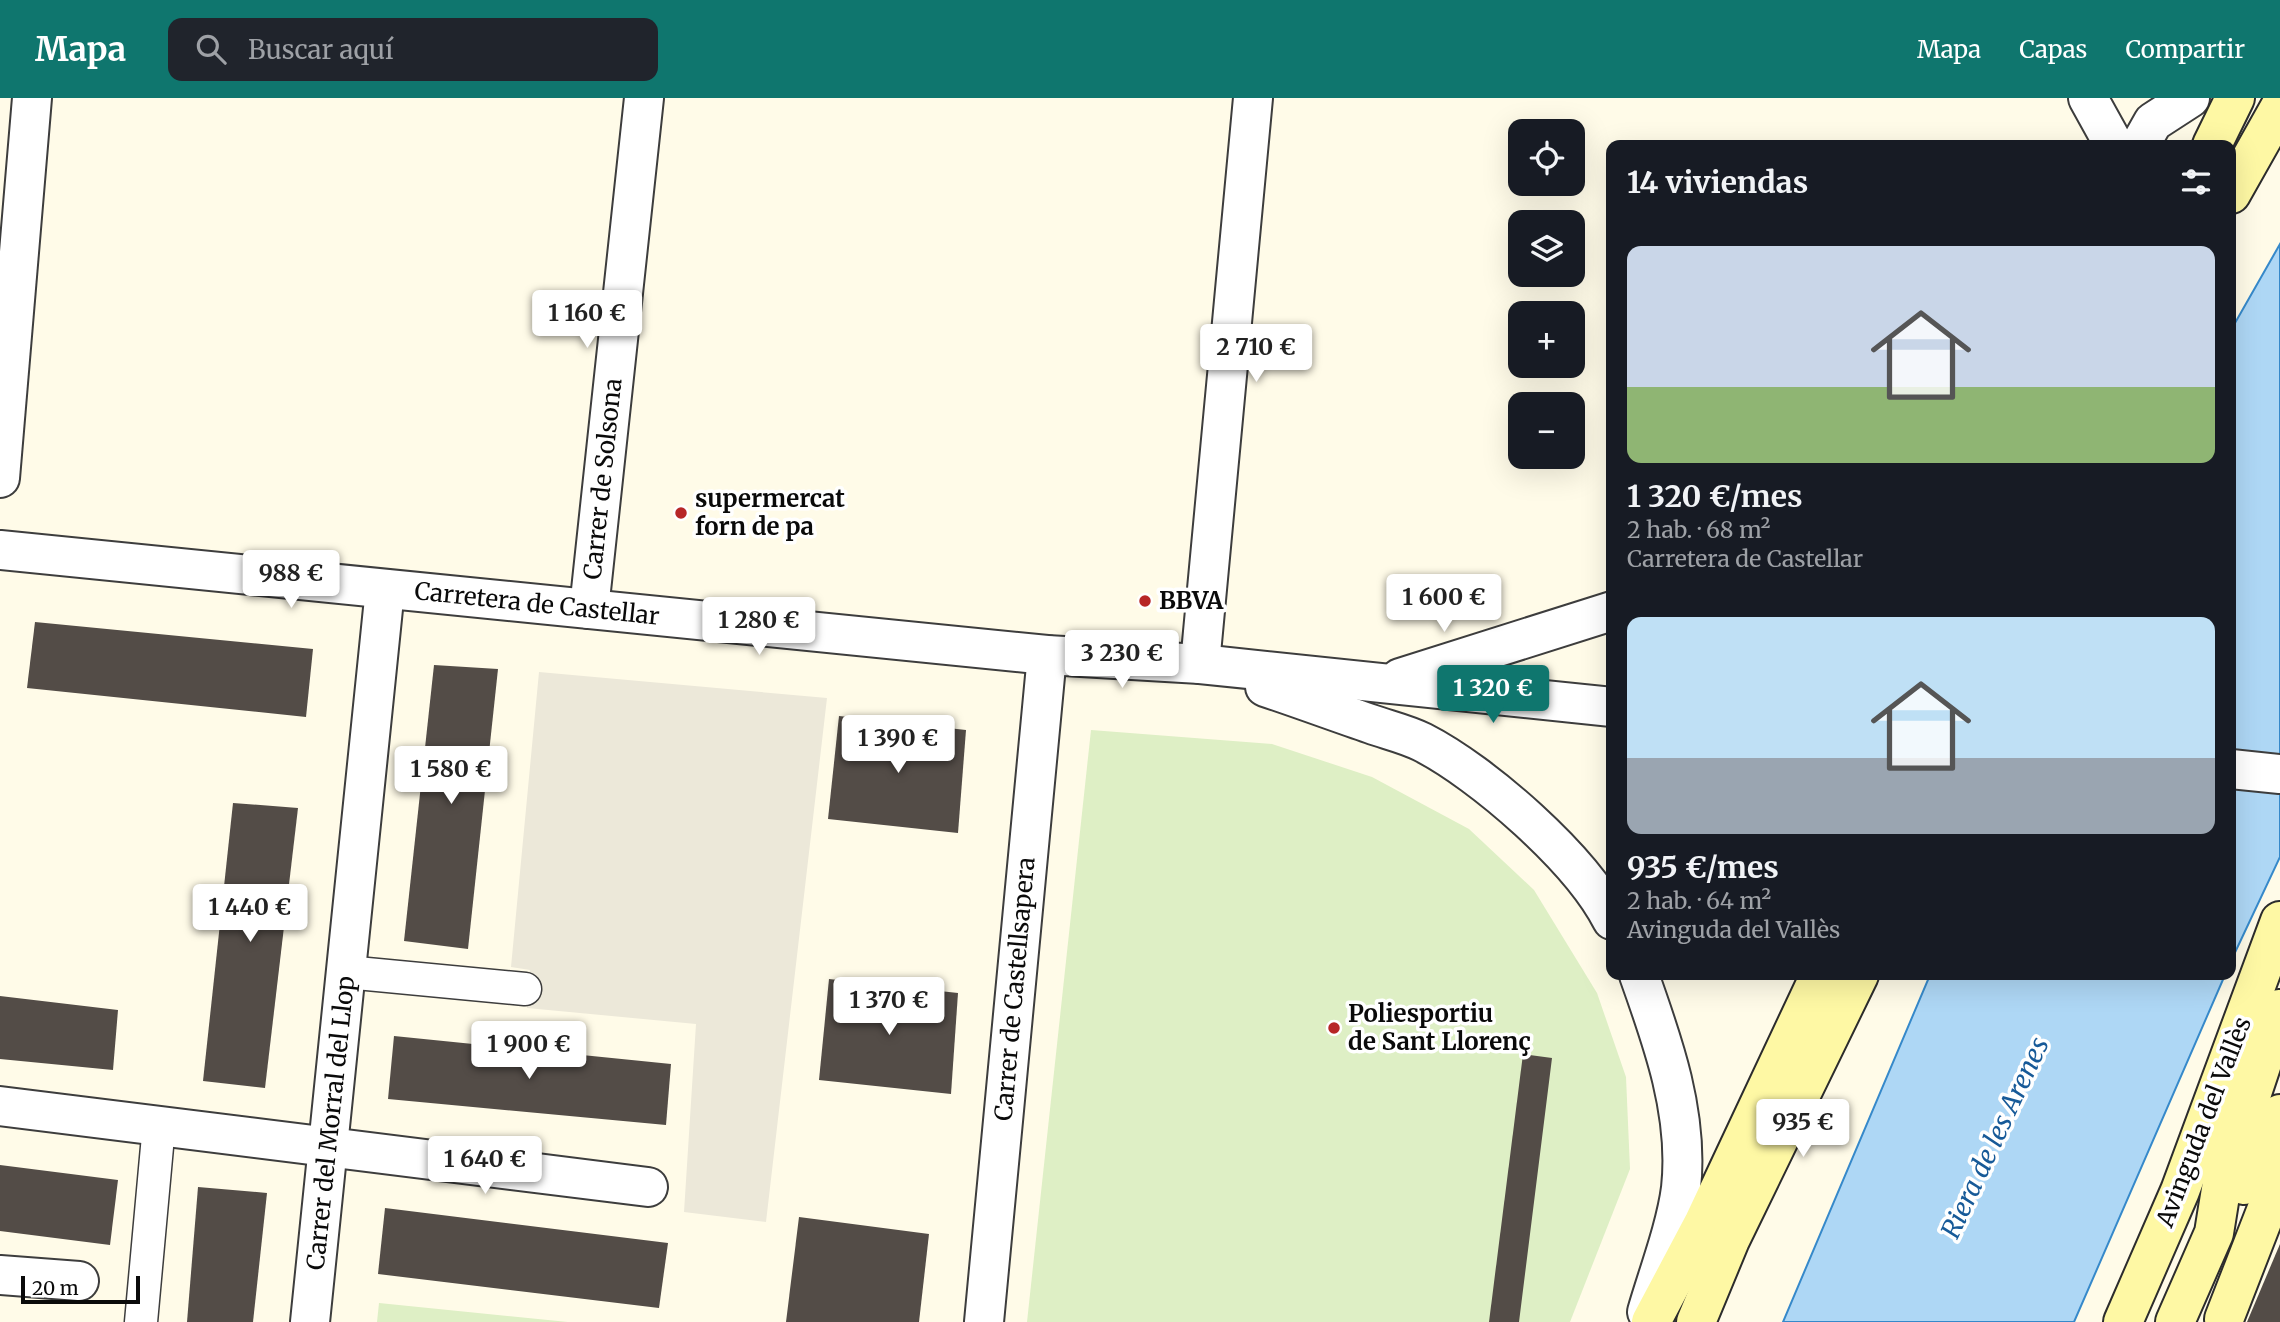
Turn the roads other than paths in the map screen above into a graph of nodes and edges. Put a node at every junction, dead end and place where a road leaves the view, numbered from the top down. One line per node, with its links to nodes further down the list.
1 (32, 98): 12 (street)
2 (644, 98): 15 (street, Carrer de Solsona)
3 (1252, 98): 18 (street)
4 (2088, 98): 8 (street)
5 (2190, 98): 9 (street)
6 (2235, 98): 10 (main road)
7 (2280, 107): 11 (main road)
8 (2111, 140)
9 (2143, 140)
10 (2214, 140)
11 (2236, 185)
12 (0, 478)
13 (0, 550): 14 (street, Carretera de Castellar)
14 (384, 589): 15 (street, Carretera de Castellar); 25 (street, Carrer del Morral del Llop)
15 (589, 609): 17 (street, Carretera de Castellar)
16 (1606, 613): 19 (street, Carretera de Castellar)
17 (1047, 655): 18 (street, Carretera de Castellar); 43 (street, Carrer de Castellsapera)
18 (1200, 664): 19 (street, Carretera de Castellar); 23 (street, Carretera de Castellar)
19 (1381, 684): 20 (street, Carretera de Castellar)
20 (1606, 706)
21 (2236, 770): 22 (street)
22 (2280, 774)
23 (1606, 912)
24 (2280, 921): 47 (main road, Avinguda del Vallès)
25 (346, 972): 29 (street); 34 (street, Carrer del Morral del Llop)
26 (1641, 980): 44 (street)
27 (1818, 980): 45 (main road)
28 (1857, 980): 46 (main road)
29 (525, 989)
30 (2278, 1021): 37 (main road, Avinguda del Vallès)
31 (0, 1107): 33 (street)
32 (2280, 1114): 37 (main road, Avinguda del Vallès)
33 (159, 1125): 34 (street); 41 (street)
34 (329, 1146): 36 (street); 42 (street, Carrer del Morral del Llop)
35 (2279, 1180): 40 (main road)
36 (648, 1188)
37 (2214, 1233): 48 (main road, Avinguda del Vallès)
38 (0, 1275): 39 (street)
39 (79, 1281)
40 (2223, 1320)
41 (141, 1322)
42 (310, 1322)
43 (984, 1322)
44 (1644, 1322)
45 (1651, 1322)
46 (1696, 1322)
47 (2123, 1322)
48 (2175, 1322)

